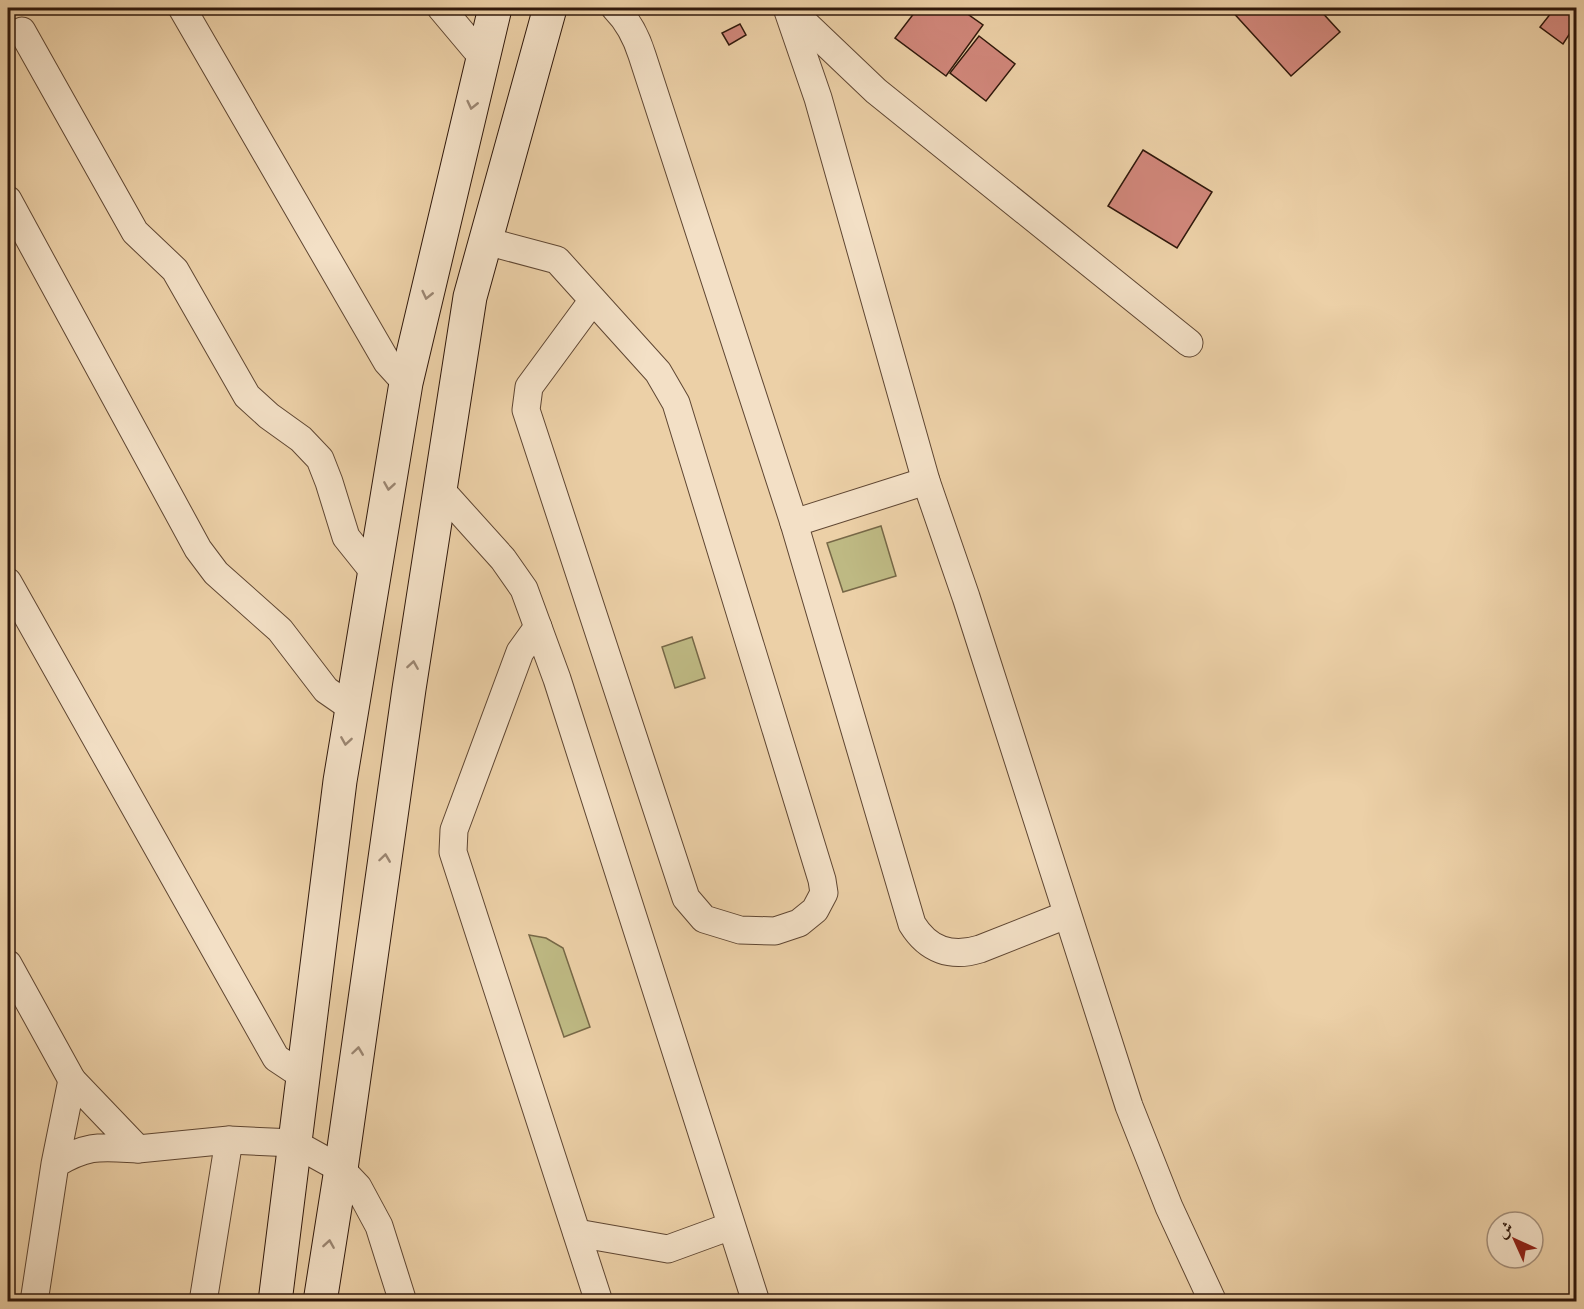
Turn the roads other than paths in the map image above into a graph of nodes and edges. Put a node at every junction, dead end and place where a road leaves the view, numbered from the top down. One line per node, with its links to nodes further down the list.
1 (182, 8): 15 (street)
2 (441, 8): 8 (street)
3 (495, 8): 8 (street)
4 (550, 8): 12 (street)
5 (615, 8): 18 (street)
6 (788, 8): 9 (street); 10 (street)
7 (22, 30): 19 (street)
8 (483, 58): 15 (street, one-way to 15)
9 (849, 67): 10 (street); 14 (street)
10 (818, 98): 16 (street)
11 (8, 200): 22 (street)
12 (486, 241): 13 (street); 17 (street)
13 (593, 300): 13 (street)
14 (1190, 343)
15 (406, 383): 19 (street, one-way to 19)
16 (926, 482): 18 (street); 23 (street)
17 (440, 489): 21 (street); 31 (street, one-way to 17)
18 (794, 523): 23 (street)
19 (374, 572): 22 (street)
20 (8, 582): 25 (street)
21 (538, 627): 32 (street); 33 (street)
22 (352, 708): 25 (street, one-way to 25)
23 (1066, 915): 41 (street)
24 (8, 964): 26 (street)
25 (303, 1076): 28 (street)
26 (72, 1080): 29 (street); 30 (street)
27 (229, 1140): 28 (street); 29 (street); 35 (street)
28 (294, 1143): 31 (street); 36 (street)
29 (138, 1149): 30 (street)
30 (55, 1164): 34 (street)
31 (341, 1169): 37 (street, one-way to 31); 38 (street)
32 (731, 1226): 33 (street); 40 (street)
33 (577, 1233): 39 (street)
34 (34, 1302)
35 (203, 1302)
36 (275, 1302)
37 (320, 1302)
38 (403, 1302)
39 (599, 1302)
40 (756, 1302)
41 (1213, 1302)

